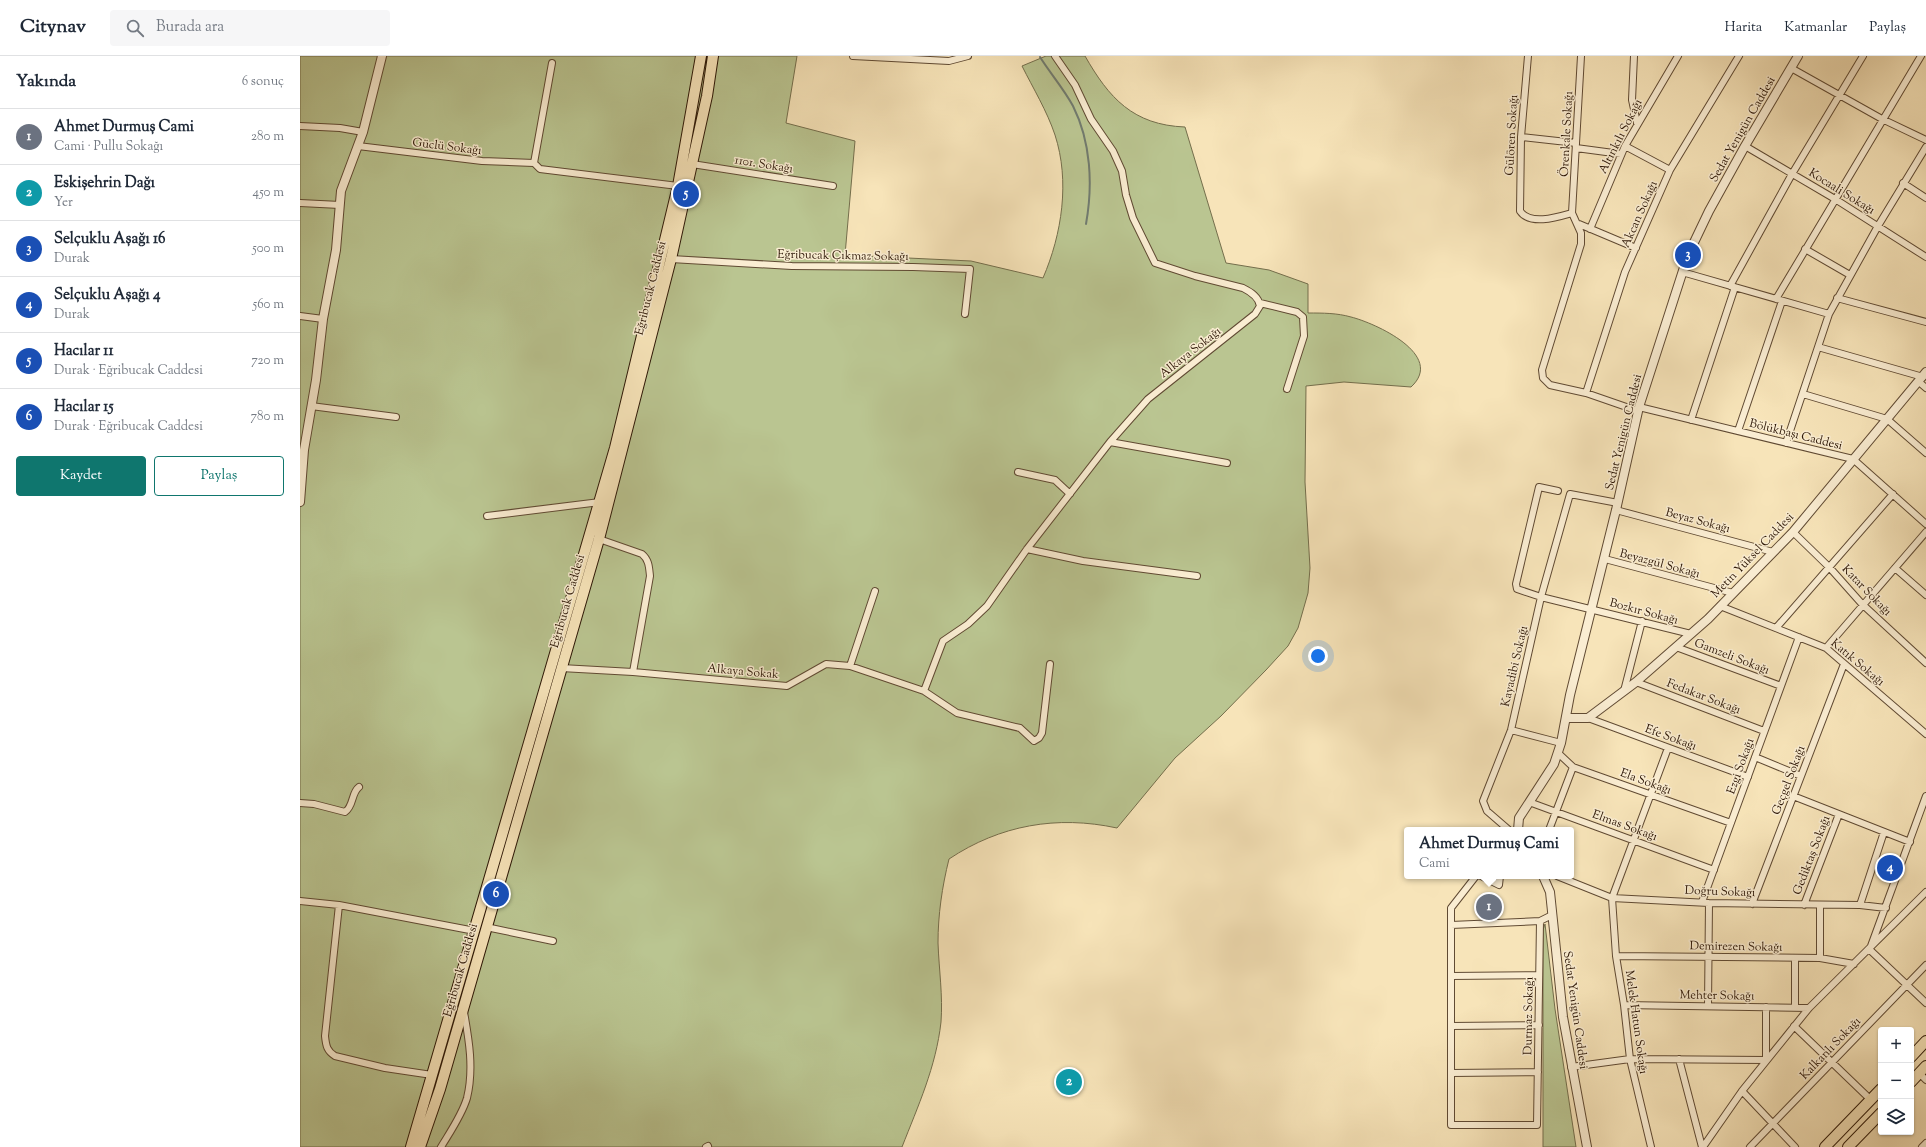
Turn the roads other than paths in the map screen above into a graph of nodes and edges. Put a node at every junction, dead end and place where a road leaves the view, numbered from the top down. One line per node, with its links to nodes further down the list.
1 (382, 56): 21 (street)
2 (701, 56): 35 (main road, Eğribucak Caddesi)
3 (713, 56): 31 (main road, Eğribucak Caddesi)
4 (853, 56): 5 (street)
5 (968, 56)
6 (1055, 56): 54 (street)
7 (1528, 56): 22 (street, Gülören Sokağı)
8 (1581, 56): 25 (street, Örenkale Sokağı)
9 (1634, 56): 19 (street)
10 (1678, 56): 19 (street, Altınkılı Sokağı)
11 (1739, 56): 32 (street, Akcan Sokağı)
12 (1798, 56): 16 (street, Sedat Yenigün Caddesi)
13 (1863, 56): 17 (street)
14 (1921, 56): 18 (street)
15 (552, 63): 30 (street)
16 (1791, 68): 17 (street); 27 (street, Sedat Yenigün Caddesi)
17 (1839, 96): 18 (street); 33 (street)
18 (1882, 119): 23 (street); 38 (street)
19 (1637, 123): 26 (street, Altınkılı Sokağı)
20 (300, 126): 21 (street)
21 (363, 132): 24 (street)
22 (1521, 137): 25 (street); 41 (street, Gülören Sokağı)
23 (1926, 140)
24 (358, 146): 30 (street, Güclü Sokağı); 40 (street)
25 (1576, 146): 29 (street); 41 (street, Örenkale Sokağı)
26 (1625, 146): 29 (street, Altınkılı Sokağı); 32 (street)
27 (1745, 146): 33 (street, Kocaali Sokağı); 49 (street, Sedat Yenigün Caddesi)
28 (1926, 147): 34 (street)
29 (1621, 154): 44 (street, Altınkılı Sokağı)
30 (534, 163): 35 (street, Güclü Sokağı)
31 (692, 164): 36 (street, 1101. Sokağı); 48 (main road, Eğribucak Caddesi)
32 (1670, 170): 45 (street, Akcan Sokağı)
33 (1792, 174): 38 (street, Kocaali Sokağı); 51 (street)
34 (1903, 183): 37 (street); 43 (street)
35 (678, 186): 84 (main road, Eğribucak Caddesi)
36 (833, 186)
37 (1926, 198)
38 (1835, 199): 43 (street, Kocaali Sokağı); 46 (street)
39 (300, 203): 40 (street)
40 (340, 205): 58 (street)
41 (1572, 213): 42 (street)
42 (1579, 224): 44 (street); 64 (street, Bölükbaşı Caddesi)
43 (1878, 226): 47 (street, Kocaali Sokağı); 50 (street)
44 (1590, 229): 45 (street)
45 (1636, 248): 64 (street, Akcan Sokağı)
46 (1805, 249): 50 (street); 53 (street)
47 (1926, 257)
48 (671, 259): 55 (street, Eğribucak Çıkmaz Sokağı); 90 (main road, Eğribucak Caddesi)
49 (1682, 272): 51 (street); 67 (street, Sedat Yenigün Caddesi)
50 (1850, 275): 52 (street)
51 (1732, 287): 53 (street); 70 (street)
52 (1837, 298): 56 (street); 59 (street)
53 (1779, 300): 56 (street); 71 (street)
54 (1260, 303): 63 (street); 72 (street, Alkaya Sokağı)
55 (965, 314)
56 (1829, 314): 60 (street)
57 (300, 316): 58 (street)
58 (323, 319): 66 (street)
59 (1926, 322)
60 (1818, 347): 61 (street); 65 (street)
61 (1923, 377): 62 (street); 69 (street, Metin Yüksel Caddesi)
62 (1926, 388)
63 (1287, 389)
64 (1586, 393): 67 (street, Bölükbaşı Caddesi)
65 (1802, 394): 69 (street); 74 (street)
66 (311, 406): 68 (street); 73 (street)
67 (1639, 409): 70 (street, Bölükbaşı Caddesi); 85 (street, Sedat Yenigün Caddesi)
68 (396, 417)
69 (1887, 419): 75 (street); 76 (street, Metin Yüksel Caddesi)
70 (1691, 420): 71 (street, Bölükbaşı Caddesi)
71 (1738, 431): 74 (street, Bölükbaşı Caddesi)
72 (1110, 442): 77 (street); 80 (street, Alkaya Sokağı)
73 (302, 443): 83 (street)
74 (1786, 443): 76 (street, Bölükbaşı Caddesi)
75 (1926, 453)
76 (1852, 459): 82 (street, Bölükbaşı Caddesi); 88 (street, Metin Yüksel Caddesi)
77 (1227, 463)
78 (1018, 472): 80 (street)
79 (1558, 491): 100 (street, Bozkır Sokağı)
80 (1070, 494): 91 (street, Alkaya Sokağı)
81 (1570, 494): 85 (street, Beyaz Sokağı); 100 (street, Kayadibi Sokağı)
82 (1893, 494): 87 (street, Bölükbaşı Caddesi); 94 (street)
83 (300, 502)
84 (600, 502): 86 (street); 169 (main road, Eğribucak Caddesi)
85 (1617, 506): 92 (street, Beyaz Sokağı); 93 (street, Sedat Yenigün Caddesi)
86 (487, 516)
87 (1926, 524)
88 (1793, 532): 92 (street, Metin Yüksel Caddesi); 94 (street, Katar Sokağı)
89 (1926, 532): 95 (street)
90 (599, 539): 114 (main road, Eğribucak Caddesi); 115 (street)
91 (1027, 549): 96 (street); 118 (street, Alkaya Sokağı)
92 (1773, 552): 98 (street, Metin Yüksel Caddesi)
93 (1605, 559): 98 (street, Beyazgül Sokağı); 103 (street, Sedat Yenigün Caddesi)
94 (1830, 568): 101 (street, Katar Sokağı); 105 (street)
95 (1895, 568): 99 (street); 101 (street)
96 (1197, 576)
97 (875, 591): 113 (street)
98 (1733, 593): 102 (street, Metin Yüksel Caddesi)
99 (1926, 595)
100 (1541, 597): 103 (street, Bozkır Sokağı); 122 (street, Kayadibi Sokağı)
101 (1862, 604): 109 (street); 110 (street, Katar Sokağı)
102 (1720, 606): 105 (street, Katık Sokağı); 106 (street, Metin Yüksel Caddesi)
103 (1592, 608): 104 (street, Bozkır Sokağı); 120 (street, Sedat Yenigün Caddesi)
104 (1642, 621): 106 (street, Bozkır Sokağı); 119 (street)
105 (1776, 628): 107 (street, Katık Sokağı)
106 (1691, 634): 108 (street, Metin Yüksel Caddesi)
107 (1800, 637): 109 (street, Katık Sokağı); 117 (street, Ezgi Sokağı)
108 (1676, 647): 116 (street, Metin Yüksel Caddesi); 117 (street, Gamzeli Sokağı)
109 (1826, 648): 112 (street, Katık Sokağı)
110 (1926, 663)
111 (1050, 664): 118 (street, Alkaya Sokak)
112 (1844, 664): 124 (street, Katık Sokağı); 130 (street, Geçgel Sokağı)
113 (850, 666): 115 (street, Alkaya Sokak); 118 (street, Alkaya Sokak)
114 (561, 668): 115 (street, Alkaya Sokak); 168 (main road, Eğribucak Caddesi)
115 (632, 672)
116 (1636, 682): 119 (street, Metin Yüksel Caddesi); 123 (street, Fedakar Sokağı)
117 (1781, 686): 123 (street, Ezgi Sokağı)
118 (924, 691)
119 (1624, 691): 121 (street, Metin Yüksel Caddesi)
120 (1566, 718): 121 (street); 125 (street, Sedat Yenigün Caddesi)
121 (1588, 718): 126 (street, Efe Sokağı)
122 (1511, 730): 125 (street); 142 (street, Kayadibi Sokağı)
123 (1764, 731): 128 (street, Ezgi Sokağı)
124 (1926, 734)
125 (1561, 743): 127 (street, Sedat Yenigün Caddesi)
126 (1668, 748): 131 (street, Efe Sokağı); 133 (street)
127 (1558, 753): 129 (street, Ela Sokağı); 136 (street, Sedat Yenigün Caddesi)
128 (1755, 757): 130 (street); 131 (street, Ezgi Sokağı)
129 (1573, 767): 133 (street, Ela Sokağı); 139 (street)
130 (1801, 776): 134 (street, Geçgel Sokağı)
131 (1748, 777): 141 (street, Ezgi Sokağı)
132 (359, 787): 137 (street)
133 (1650, 795): 141 (street, Ela Sokağı); 146 (street)
134 (1793, 796): 140 (street); 159 (street, Geçgel Sokağı)
135 (1926, 796): 138 (street)
136 (1529, 802): 139 (street, Elmas Sokağı); 143 (street, Sedat Yenigün Caddesi)
137 (300, 803)
138 (1924, 809): 147 (street)
139 (1556, 812): 144 (street); 146 (street, Elmas Sokağı)
140 (1839, 814): 145 (street); 160 (street, Gediktaş Sokağı)
141 (1731, 824): 148 (street, Ezgi Sokağı)
142 (1506, 827)
143 (1518, 827)
144 (1550, 827)
145 (1884, 832): 147 (street); 163 (street)
146 (1634, 840): 148 (street, Elmas Sokağı); 155 (street)
147 (1910, 842): 164 (street)
148 (1714, 870): 157 (street, Ezgi Sokağı)
149 (1474, 879): 167 (street)
150 (1487, 879): 151 (street)
151 (1500, 879)
152 (1544, 879): 165 (street, Sedat Yenigün Caddesi)
153 (1564, 879): 155 (street, Doğru Sokağı)
154 (1926, 892): 171 (street)
155 (1612, 898): 157 (street, Doğru Sokağı); 172 (street, Melek Hatun Sokağı)
156 (300, 901): 161 (street)
157 (1702, 902): 158 (street, Doğru Sokağı)
158 (1709, 903): 159 (street, Doğru Sokağı); 173 (street)
159 (1752, 904): 160 (street, Doğru Sokağı)
160 (1804, 904): 162 (street, Doğru Sokağı)
161 (339, 905): 169 (street); 201 (street)
162 (1820, 905): 163 (street, Doğru Sokağı); 175 (street)
163 (1860, 905): 164 (street, Doğru Sokağı)
164 (1886, 908): 171 (street)
165 (1552, 915): 166 (street); 197 (street, Sedat Yenigün Caddesi)
166 (1540, 921): 167 (street); 178 (street, Durmaz Sokağı)
167 (1451, 925): 179 (street)
168 (486, 927): 170 (street); 183 (main road, Eğribucak Caddesi)
169 (475, 931): 201 (main road, Eğribucak Caddesi)
170 (553, 941)
171 (1870, 950): 176 (street); 180 (street)
172 (1616, 956): 173 (street, Demirezen Sokağı); 182 (street, Melek Hatun Sokağı)
173 (1708, 957): 174 (street, Demirezen Sokağı); 184 (street)
174 (1795, 958): 175 (street, Demirezen Sokağı); 186 (street)
175 (1820, 958): 176 (street, Demirezen Sokağı)
176 (1854, 964): 187 (street)
177 (1926, 965): 180 (street, Kalkanlı Sokağı)
178 (1539, 975): 179 (street); 188 (street, Durmaz Sokağı)
179 (1451, 976): 189 (street)
180 (1907, 985): 181 (street); 196 (street, Kalkanlı Sokağı)
181 (1926, 1003)
182 (1624, 1005): 184 (street, Mehter Sokağı); 193 (street, Melek Hatun Sokağı)
183 (463, 1006): 210 (main road, Eğribucak Caddesi); 211 (street)
184 (1708, 1006): 185 (street, Mehter Sokağı)
185 (1766, 1007): 186 (street, Mehter Sokağı); 195 (street)
186 (1795, 1007): 187 (street, Mehter Sokağı)
187 (1809, 1008): 190 (street)
188 (1538, 1025): 189 (street); 198 (street, Durmaz Sokağı)
189 (1451, 1026): 199 (street)
190 (1794, 1026): 195 (street); 196 (street)
191 (1926, 1041): 192 (main road)
192 (1914, 1054)
193 (1630, 1059): 194 (street); 197 (street); 213 (street, Melek Hatun Sokağı)
194 (1679, 1059): 195 (street); 214 (street)
195 (1766, 1060): 203 (street)
196 (1832, 1062): 205 (street); 207 (street, Kalkanlı Sokağı)
197 (1571, 1067): 212 (street, Sedat Yenigün Caddesi)
198 (1538, 1072): 199 (street); 199 (street, Durmaz Sokağı)
199 (1451, 1073)
200 (1924, 1073): 202 (main road)
201 (432, 1075): 209 (main road, Eğribucak Caddesi)
202 (1914, 1080)
203 (1742, 1091): 207 (street); 214 (street)
204 (1878, 1092): 205 (main road)
205 (1871, 1100): 217 (main road)
206 (1878, 1116): 218 (main road)
207 (1773, 1124): 215 (street, Kalkanlı Sokağı); 216 (street)
208 (1926, 1143): 219 (street)
209 (411, 1147)
210 (420, 1147)
211 (441, 1147)
212 (1587, 1147)
213 (1651, 1147)
214 (1702, 1147)
215 (1750, 1147)
216 (1795, 1147)
217 (1825, 1147)
218 (1848, 1147)
219 (1922, 1147)

